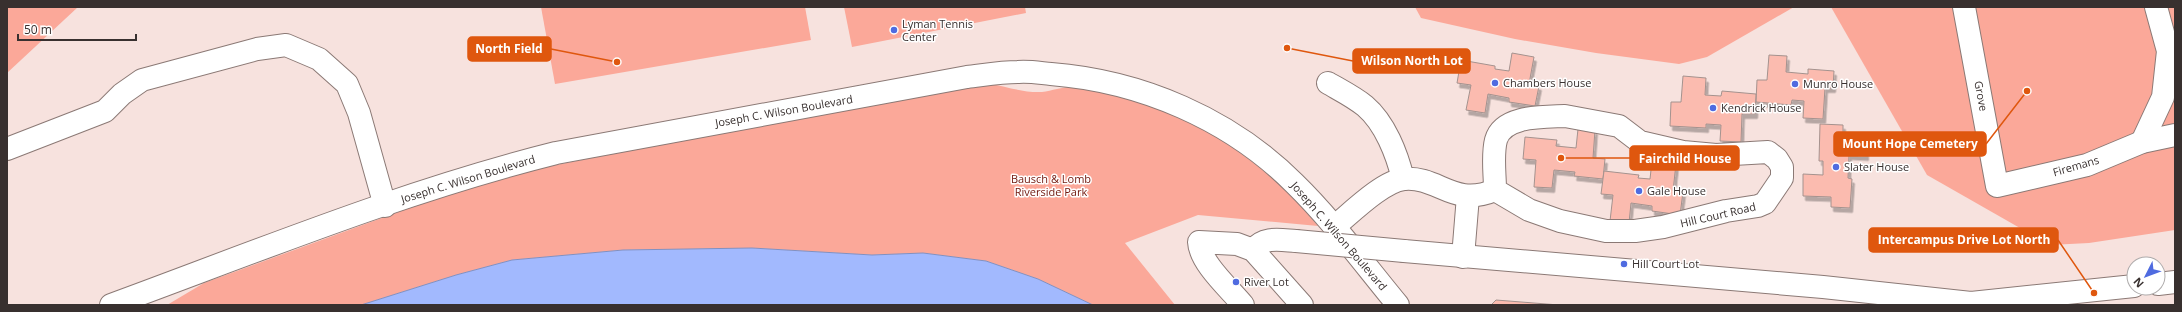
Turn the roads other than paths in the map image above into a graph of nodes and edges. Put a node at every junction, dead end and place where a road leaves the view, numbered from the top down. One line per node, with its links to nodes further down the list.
1 (1964, 7): 8 (street, Grove)
2 (2156, 7): 5 (street)
3 (1328, 83): 7 (street)
4 (2175, 135): 5 (street, Firemans)
5 (2142, 142): 8 (street, Firemans)
6 (7, 149): 11 (street)
7 (1403, 179): 10 (street); 12 (street)
8 (1997, 186)
9 (1495, 190): 9 (street, Hill Court Road); 10 (street)
10 (1468, 196): 14 (street)
11 (384, 206): 12 (street, Joseph C. Wilson Boulevard); 18 (street, Joseph C. Wilson Boulevard)
12 (1334, 227): 21 (street, Joseph C. Wilson Boulevard)
13 (1253, 250): 14 (street, bridge); 19 (street); 20 (street)
14 (1463, 257): 16 (street)
15 (2126, 287): 17 (street)
16 (1822, 296): 17 (street)
17 (2034, 301)
18 (111, 305)
19 (1243, 305)
20 (1302, 305)
21 (1398, 305)

